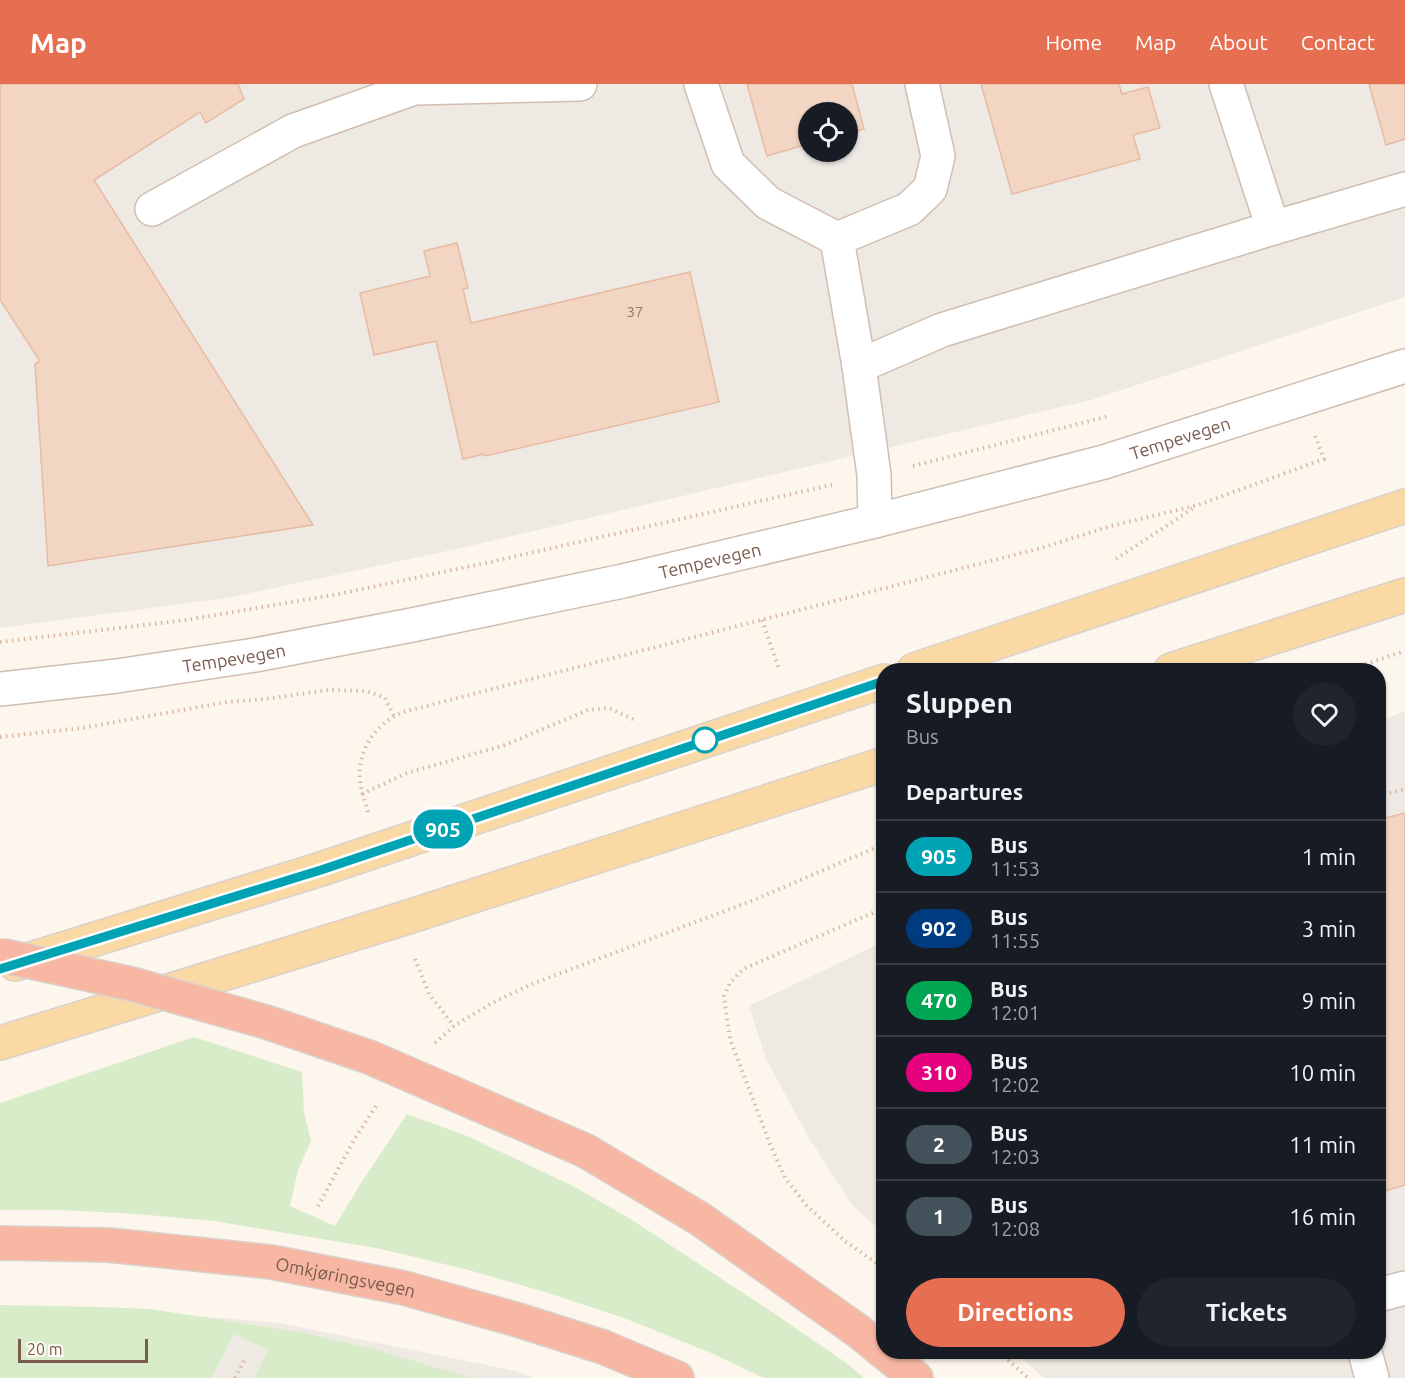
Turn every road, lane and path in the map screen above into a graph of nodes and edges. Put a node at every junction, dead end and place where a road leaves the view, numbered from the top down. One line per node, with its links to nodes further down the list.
1 (580, 84): 6 (street)
2 (701, 84): 8 (street)
3 (922, 84): 8 (street)
4 (1226, 84): 7 (street)
5 (1405, 189): 7 (street)
6 (152, 209)
7 (1273, 228): 9 (street)
8 (837, 239): 9 (street)
9 (859, 366): 13 (street)
10 (1405, 366): 16 (street, Tempevegen)
11 (1111, 415): 13 (path)
12 (1313, 429): 14 (path)
13 (874, 475): 16 (street); 20 (path)
14 (1198, 505): 17 (path); 19 (path)
15 (1405, 506): 22 (main road)
16 (875, 521): 27 (street, Tempevegen)
17 (1108, 562)
18 (1405, 595): 23 (main road)
19 (762, 620): 25 (path); 28 (path)
20 (0, 642)
21 (1405, 651): 24 (path)
22 (935, 663)
23 (1193, 663)
24 (1369, 663)
25 (779, 669)
26 (876, 684): 40 (main road)
27 (0, 689)
28 (394, 716): 30 (path); 33 (path)
29 (640, 723): 33 (path)
30 (0, 737)
31 (876, 767): 43 (main road)
32 (1405, 789): 34 (path)
33 (362, 794): 35 (path)
34 (1386, 794)
35 (369, 815)
36 (876, 847): 41 (path)
37 (876, 911): 47 (path)
38 (0, 954): 50 (highway, bridge)
39 (415, 959): 41 (path)
40 (0, 969)
41 (454, 1026): 42 (path)
42 (438, 1039)
43 (0, 1043)
44 (382, 1098): 45 (path)
45 (318, 1206)
46 (0, 1243): 56 (highway, Omkjøringsvegen)
47 (876, 1263)
48 (1405, 1288): 49 (street)
49 (1386, 1293)
50 (876, 1346)
51 (245, 1359): 55 (path)
52 (893, 1359): 57 (highway, bridge)
53 (1007, 1359): 58 (path)
54 (1367, 1359): 59 (street)
55 (236, 1378)
56 (677, 1378)
57 (916, 1378)
58 (1028, 1378)
59 (1372, 1378)

